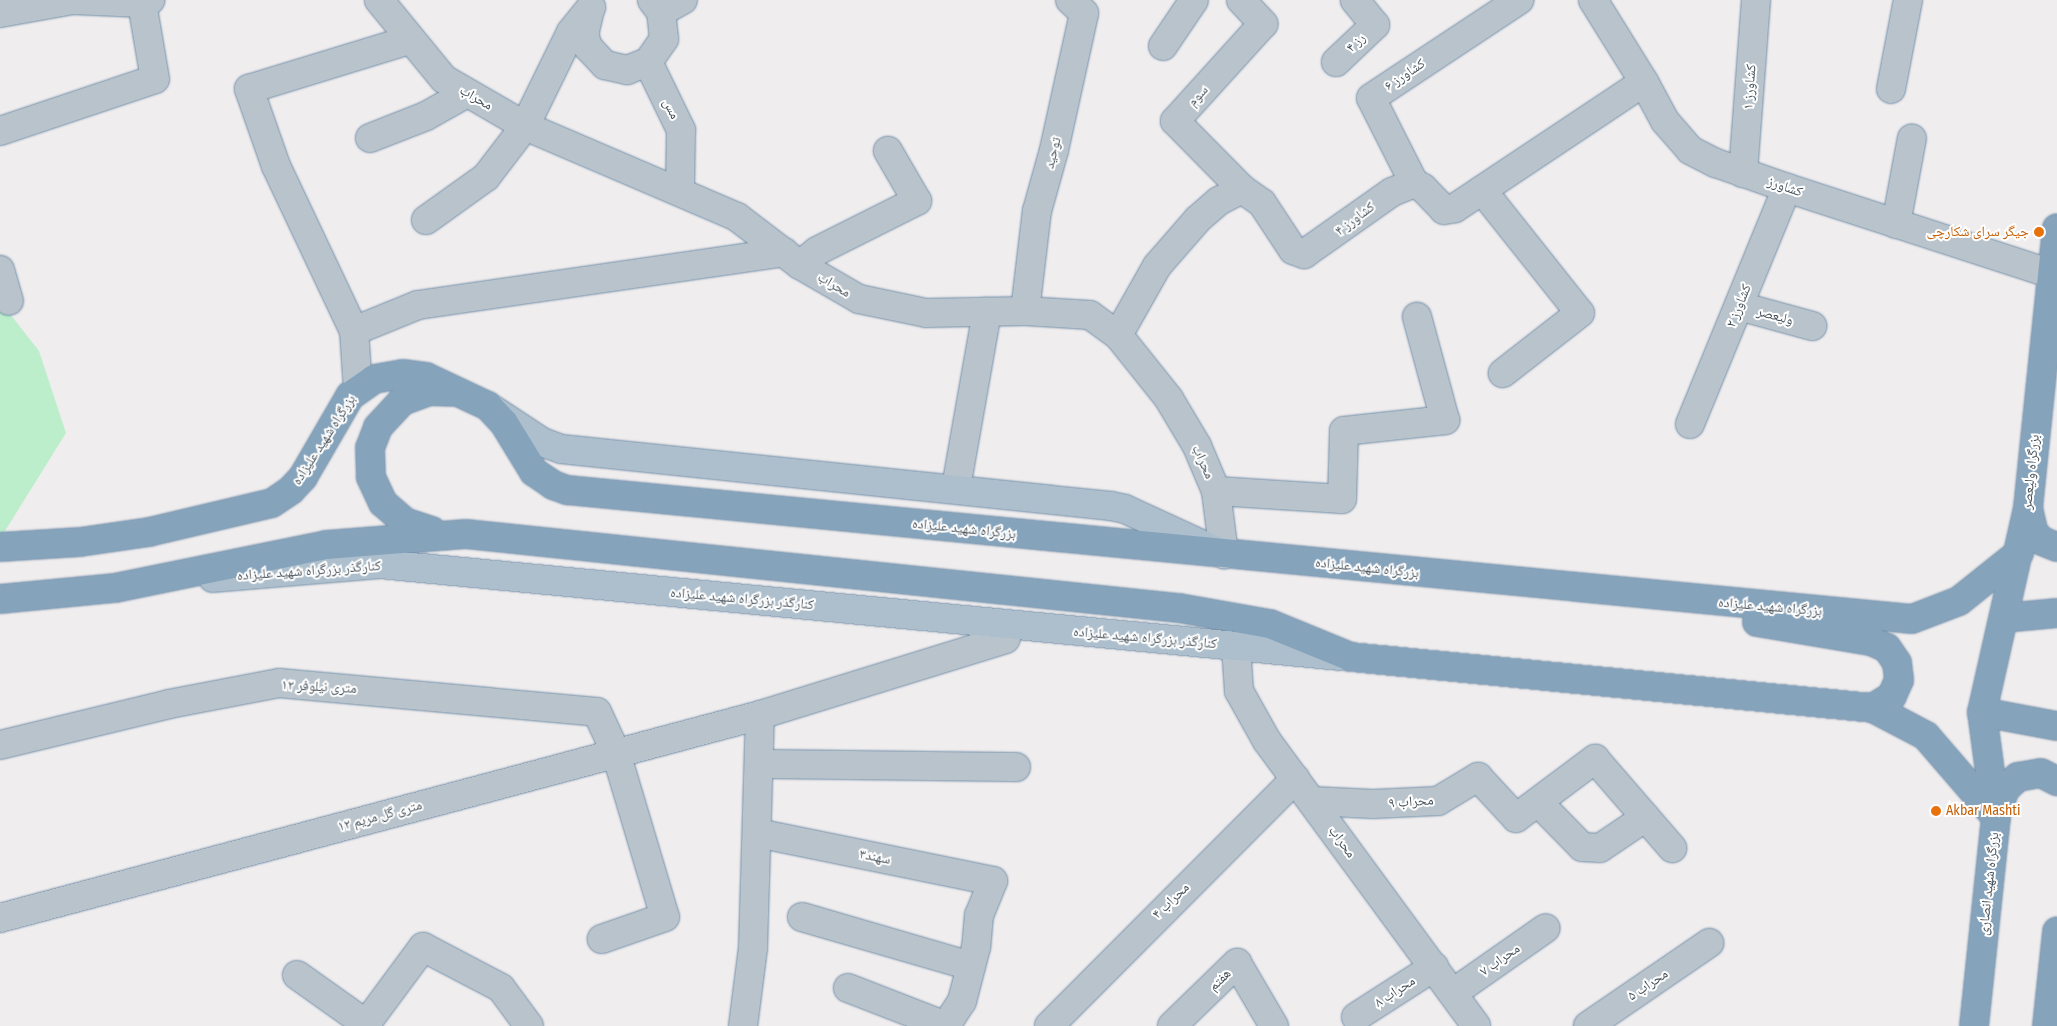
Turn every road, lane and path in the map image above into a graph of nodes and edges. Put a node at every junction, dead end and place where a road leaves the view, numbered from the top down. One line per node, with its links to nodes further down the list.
1 (1070, 0): 40 (street, توحید)
2 (1194, 0): 15 (street)
3 (1241, 0): 29 (street, سوم)
4 (1355, 0): 17 (street, رز ۴)
5 (1519, 0): 27 (street, کشاورز ۶)
6 (1593, 0): 18 (street, کشاورز)
7 (1756, 0): 26 (street, کشاورز ۱)
8 (1908, 0): 19 (street)
9 (382, 1): 14 (street, محراب)
10 (146, 2): 13 (street); 22 (street)
11 (594, 3): 16 (street); 21 (street)
12 (665, 4): 16 (street)
13 (0, 13)
14 (409, 40): 20 (street, محراب); 44 (street)
15 (1163, 46)
16 (648, 62): 30 (street, مس)
17 (1336, 62)
18 (1644, 82): 26 (street, کشاورز); 31 (street)
19 (1891, 89)
20 (467, 93): 21 (street, محراب); 23 (street)
21 (525, 126): 30 (street, محراب); 32 (street)
22 (0, 131)
23 (370, 138)
24 (1912, 138): 33 (street)
25 (888, 151): 35 (street)
26 (1743, 173): 28 (street, کشاورز)
27 (1414, 183): 29 (street, کشاورز ۴); 31 (street)
28 (1787, 188): 33 (street, کشاورز); 39 (street, کشاورز ۲)
29 (1242, 189): 45 (street)
30 (680, 190): 35 (street, محراب)
31 (1482, 190): 46 (street)
32 (426, 220)
33 (1896, 224): 37 (street, کشاورز)
34 (2057, 229): 37 (highway, بزرگراه ولیعصر)
35 (792, 258): 41 (street, محراب); 44 (street)
36 (0, 270): 38 (street)
37 (2052, 274): 52 (highway, بزرگراه ولیعصر)
38 (8, 301)
39 (1739, 306): 43 (street, ولیعصر); 49 (street, کشاورز ۲)
40 (1025, 311): 41 (street, محراب); 45 (street, محراب)
41 (987, 312): 50 (street)
42 (1417, 317): 51 (street)
43 (1812, 326)
44 (354, 331): 47 (street)
45 (1118, 335): 51 (street, محراب)
46 (1504, 373)
47 (358, 389): 48 (highway, بزرگراه شهید علیزاده); 54 (highway, بزرگراه شهید علیزاده)
48 (473, 398): 53 (highway); 57 (main road); 57 (highway, بزرگراه شهید علیزاده)
49 (1690, 424)
50 (957, 482)
51 (1216, 491): 57 (street, محراب)
52 (2028, 508): 55 (highway); 56 (highway, بزرگراه ولیعصر)
53 (466, 534): 58 (highway); 65 (highway)
54 (0, 547)
55 (2057, 547)
56 (2019, 553): 60 (highway, بزرگراه شهید علیزاده); 62 (highway, بزرگراه ولیعصر)
57 (1224, 554): 60 (highway, بزرگراه شهید علیزاده)
58 (132, 586): 59 (highway); 63 (main road, کنارگذر بزرگراه شهید علیزاده)
59 (1, 599)
60 (1717, 602): 66 (highway)
61 (2057, 613): 62 (highway)
62 (2004, 618): 67 (highway, بزرگراه ولیعصر)
63 (1011, 625): 64 (main road, کنارگذر بزرگراه شهید علیزاده); 68 (street, ۱۲ متری گل مریم)
64 (1236, 646): 65 (main road, کنارگذر بزرگراه شهید علیزاده); 74 (street, محراب)
65 (1351, 657): 66 (highway)
66 (1873, 708): 78 (highway)
67 (1982, 712): 69 (highway); 78 (highway, بزرگراه شهید انصاری)
68 (760, 715): 71 (street, ۱۲ متری گل مریم); 72 (street)
69 (2057, 726)
70 (0, 746): 71 (street, ۱۲ متری نیلوفر)
71 (616, 753): 83 (street, ۱۲ متری گل مریم); 86 (street)
72 (759, 764): 73 (street); 80 (street)
73 (1016, 767)
74 (1295, 779): 76 (street, محراب); 97 (street, محراب ۴)
75 (2057, 781): 78 (highway)
76 (1312, 801): 77 (street, محراب ۹); 89 (street, محراب)
77 (1538, 802): 79 (street); 79 (street)
78 (1996, 817): 102 (highway, بزرگراه شهید انصاری)
79 (1646, 818): 81 (street)
80 (757, 834): 88 (street, سهند۳); 95 (street)
81 (1672, 848)
82 (802, 917): 88 (street)
83 (0, 918)
84 (1546, 928): 92 (street, محراب ۷)
85 (2057, 932): 103 (highway)
86 (602, 939)
87 (1709, 943): 101 (street, محراب ۵)
88 (971, 966): 96 (street)
89 (1434, 967): 92 (street, محراب); 93 (street, محراب ۸)
90 (297, 975): 94 (street)
91 (848, 988): 96 (street)
92 (1453, 993): 100 (street, محراب)
93 (1356, 1017)
94 (529, 1026)
95 (743, 1026)
96 (946, 1026)
97 (1049, 1026)
98 (1172, 1026): 99 (street, هفتم)
99 (1274, 1026)
100 (1476, 1026)
101 (1588, 1026)
102 (1974, 1026)
103 (2047, 1026)

